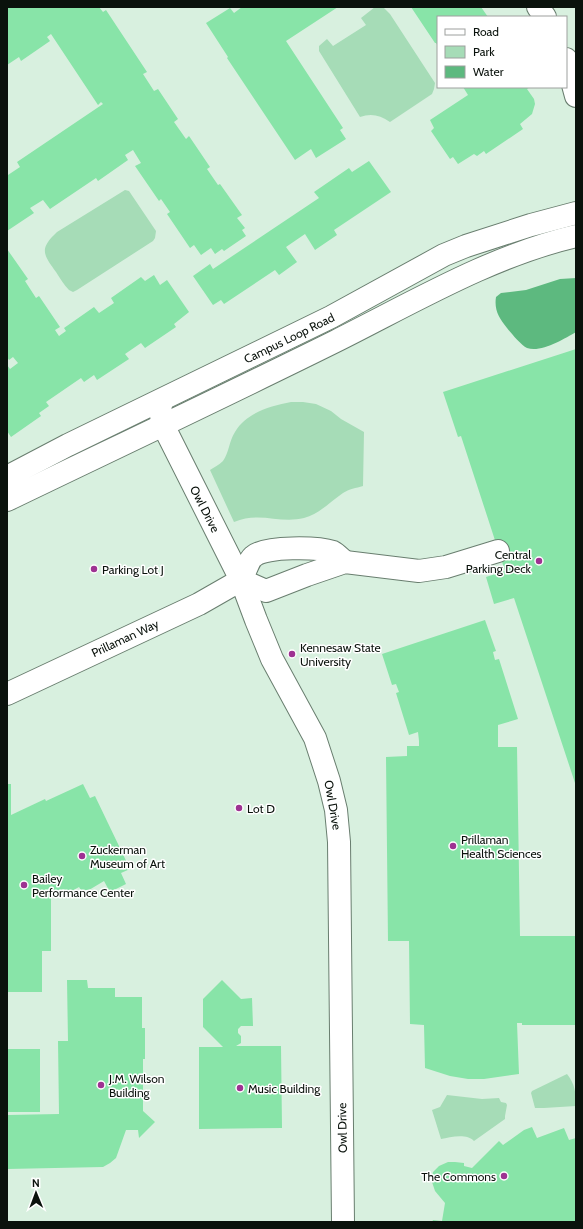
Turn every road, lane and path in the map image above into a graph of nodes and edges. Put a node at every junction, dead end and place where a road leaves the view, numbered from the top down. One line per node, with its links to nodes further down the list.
1 (538, 7): 2 (street)
2 (544, 16)
3 (567, 63): 4 (street)
4 (576, 96)
5 (576, 213): 7 (street, Campus Loop Road)
6 (576, 236): 8 (street, Campus Loop Road)
7 (162, 400): 8 (street); 9 (street, Campus Loop Road)
8 (163, 425): 10 (street, Campus Loop Road); 13 (street, Owl Drive)
9 (7, 477)
10 (7, 500)
11 (498, 551): 12 (street)
12 (345, 562): 13 (street); 13 (street)
13 (241, 580): 14 (street, Prillaman Way); 15 (street, Owl Drive)
14 (7, 694)
15 (343, 1222)

